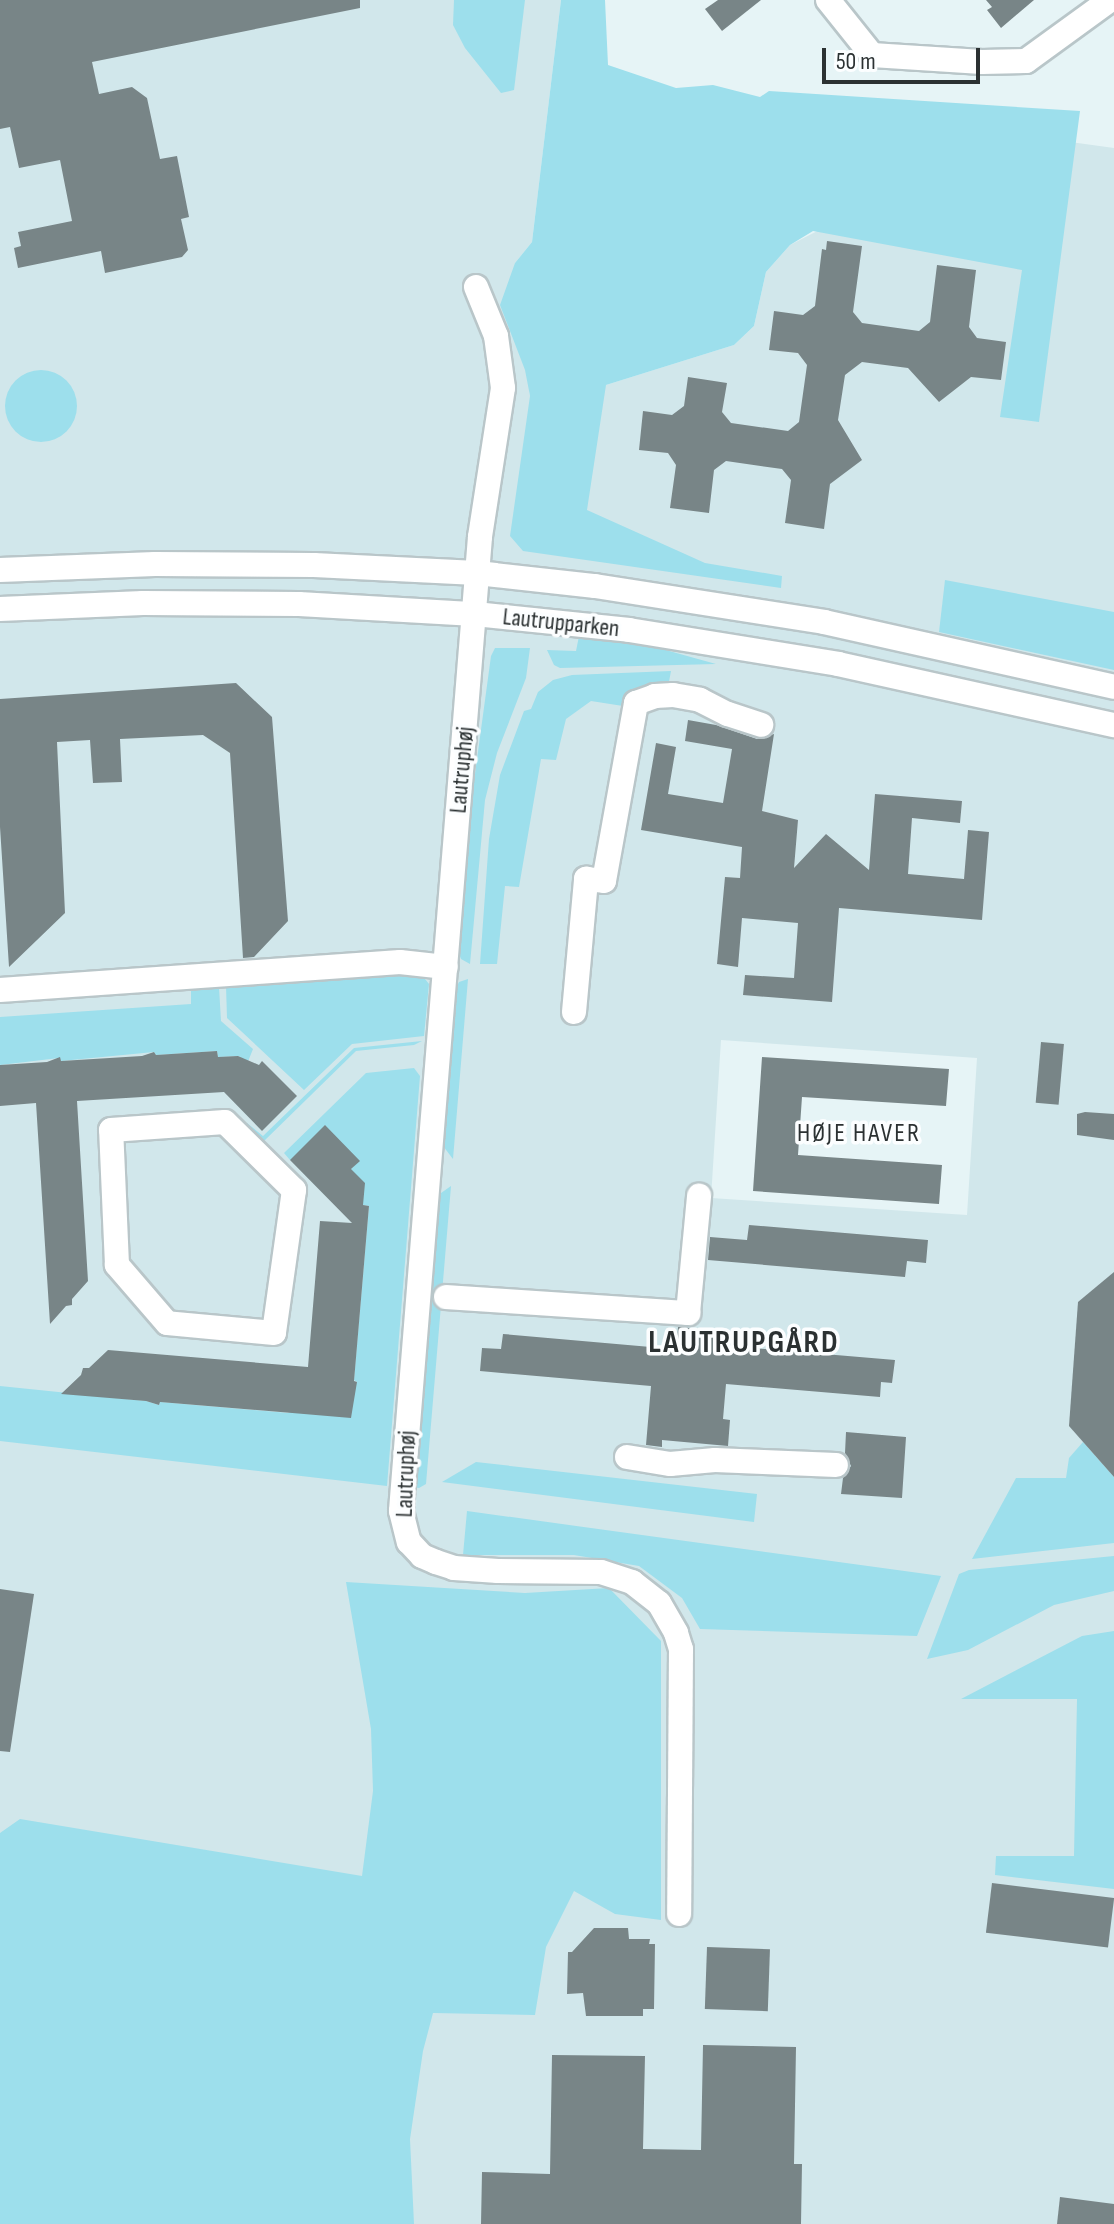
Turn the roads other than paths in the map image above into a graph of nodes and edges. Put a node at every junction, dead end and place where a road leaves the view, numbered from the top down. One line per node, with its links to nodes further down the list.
1 (828, 0): 2 (street)
2 (1110, 0)
3 (476, 287): 5 (street)
4 (0, 570): 5 (street, Lautrupparken)
5 (477, 573): 7 (street, Lautruphøj); 8 (street, Lautrupparken)
6 (0, 609): 7 (street, Lautrupparken)
7 (475, 614): 10 (street, Lautrupparken); 11 (street, Lautruphøj)
8 (1114, 687)
9 (761, 725): 13 (street)
10 (1114, 725)
11 (446, 967): 12 (street); 19 (street, Lautruphøj)
12 (0, 990)
13 (574, 1012)
14 (699, 1196): 16 (street)
15 (136, 1290): 15 (street)
16 (446, 1297)
17 (627, 1457): 18 (street)
18 (836, 1465)
19 (679, 1914)

